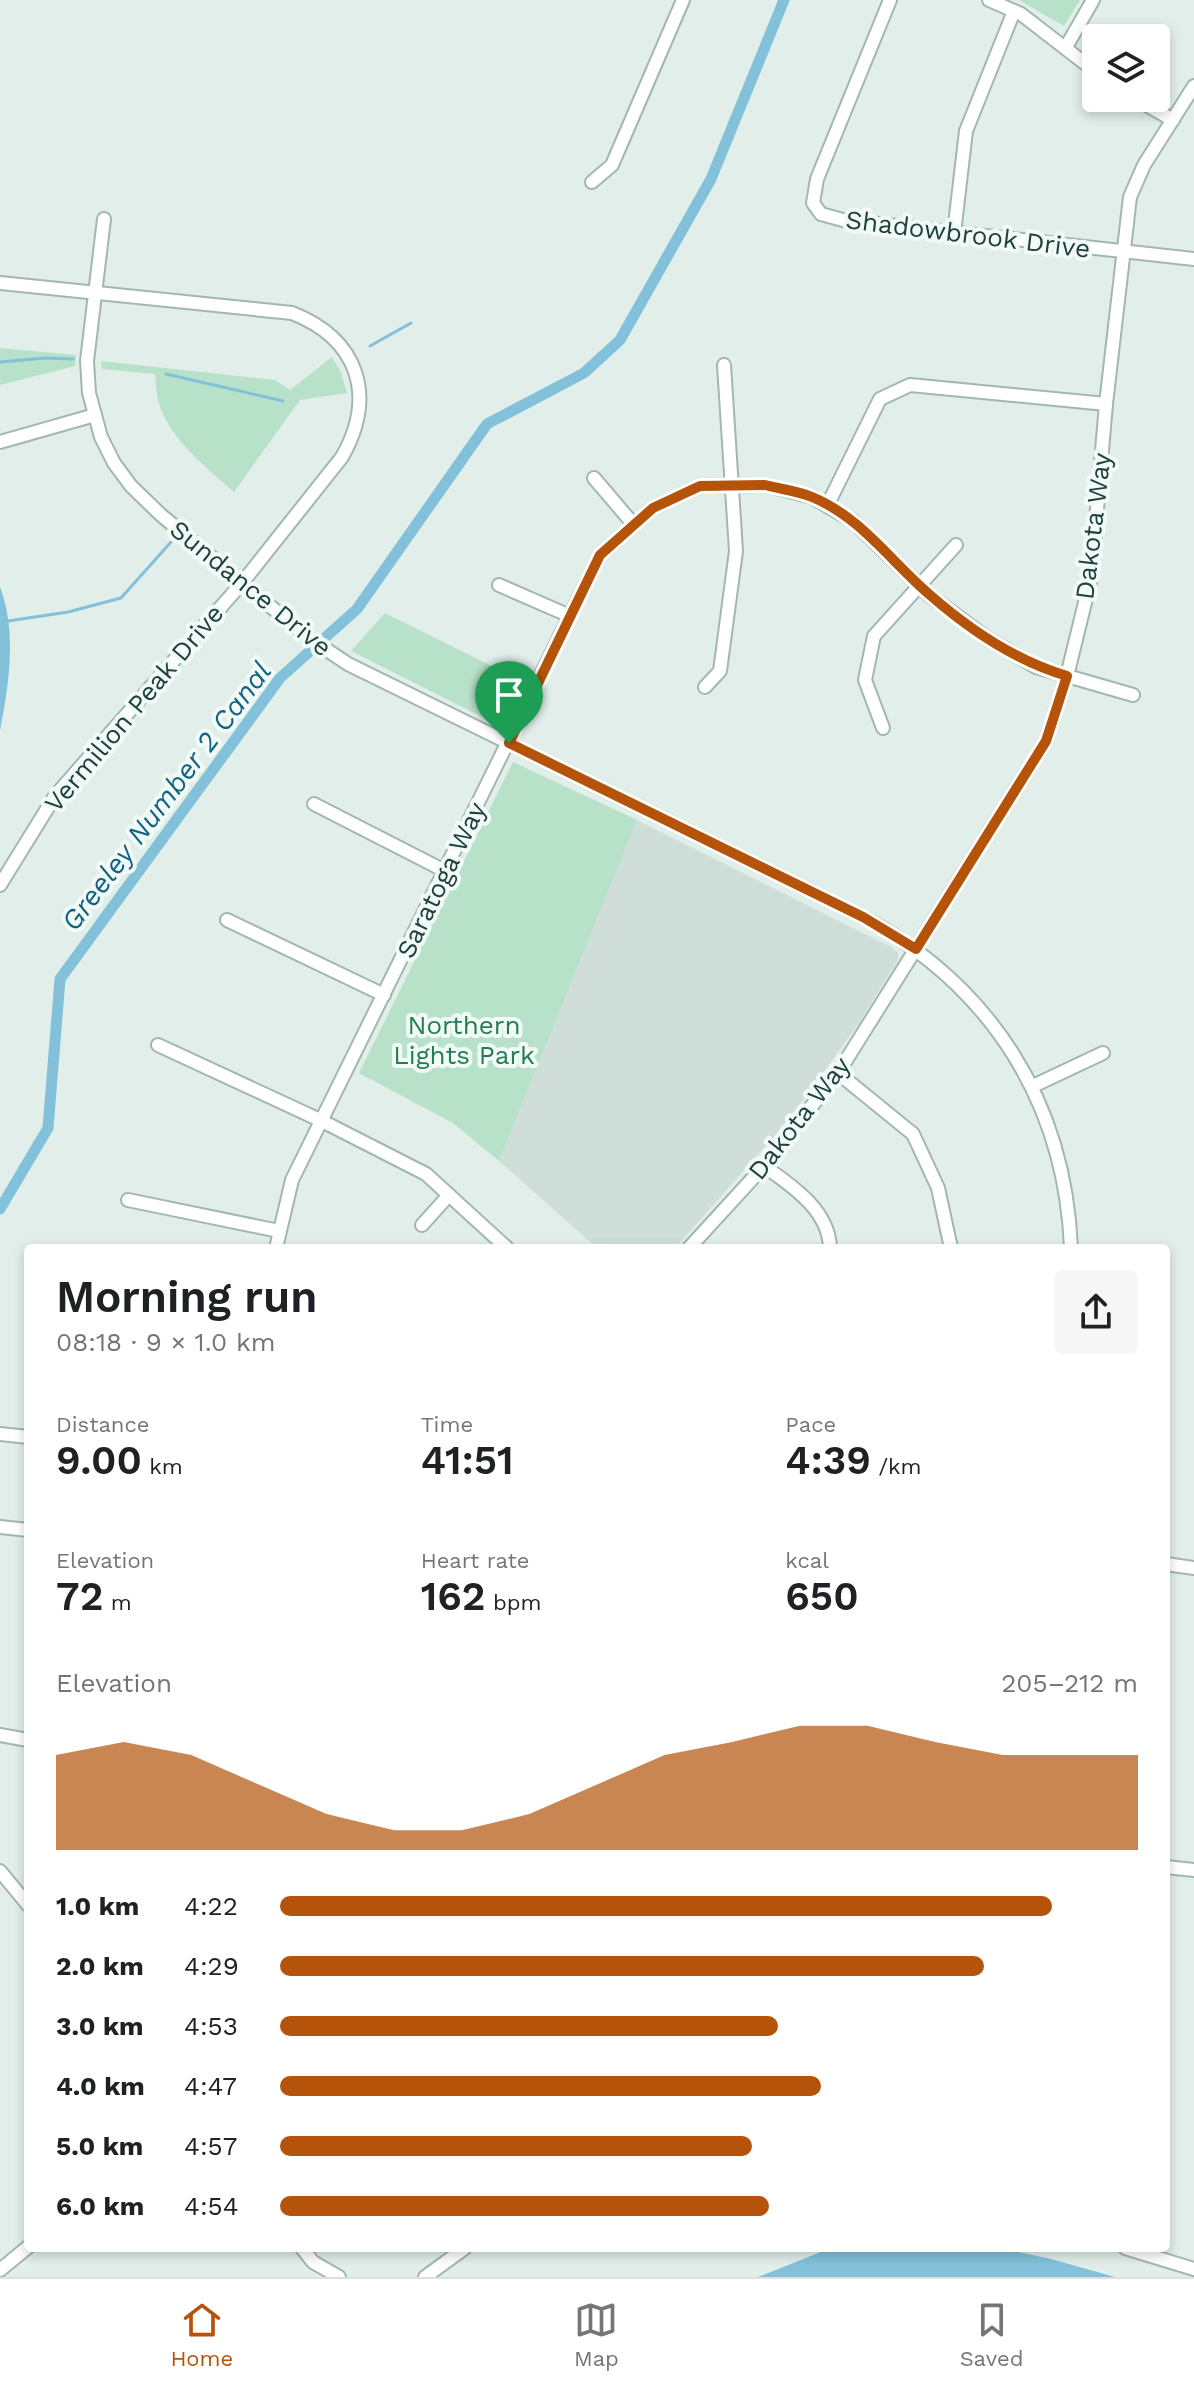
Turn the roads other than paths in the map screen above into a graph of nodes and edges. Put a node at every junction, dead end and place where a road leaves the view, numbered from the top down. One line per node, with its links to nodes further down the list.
1 (683, 0): 11 (street)
2 (890, 0): 13 (street, Shadowbrook Drive)
3 (989, 0): 5 (street)
4 (1093, 0): 6 (street)
5 (1014, 11): 6 (street); 13 (street)
6 (1066, 47): 7 (street)
7 (1082, 60)
8 (1194, 86): 10 (street, Dakota Way)
9 (1159, 112): 10 (street)
10 (1173, 120): 14 (street, Dakota Way)
11 (592, 182)
12 (104, 219): 17 (street, Sundance Drive)
13 (954, 233): 14 (street, Shadowbrook Drive)
14 (1122, 252): 15 (street, Shadowbrook Drive); 19 (street, Dakota Way)
15 (1194, 259)
16 (0, 283): 17 (street, Vermilion Peak Drive)
17 (95, 294): 20 (street, Sundance Drive); 27 (street, Vermilion Peak Drive)
18 (724, 365): 23 (street)
19 (1106, 404): 24 (street); 31 (street, Dakota Way)
20 (95, 415): 21 (street); 27 (street, Sundance Drive)
21 (0, 442)
22 (594, 478): 25 (street)
23 (730, 486): 24 (street, Saratoga Way); 25 (street, Saratoga Way); 32 (street)
24 (827, 506): 29 (street, Saratoga Way)
25 (634, 525): 30 (street, Saratoga Way)
26 (956, 545): 29 (street)
27 (242, 583): 35 (street, Sundance Drive); 38 (street, Vermilion Peak Drive)
28 (499, 585): 30 (street)
29 (919, 585): 31 (street, Saratoga Way); 34 (street)
30 (570, 616): 35 (street, Saratoga Way)
31 (1067, 676): 33 (street, Saratoga Way); 40 (street, Dakota Way)
32 (705, 687)
33 (1133, 695)
34 (883, 728)
35 (509, 743): 37 (street, Saratoga Way); 40 (street, Sundance Drive)
36 (314, 804): 37 (street)
37 (445, 871): 41 (street, Saratoga Way)
38 (0, 885)
39 (227, 920): 41 (street)
40 (916, 949): 44 (street, Dakota Way); 45 (street, Sundance Drive)
41 (384, 995): 46 (street, Saratoga Way)
42 (158, 1045): 46 (street)
43 (1103, 1053): 45 (street)
44 (838, 1073): 47 (street, Dakota Way); 56 (street)
45 (1033, 1086): 57 (street, Sundance Drive)
46 (322, 1121): 48 (street); 51 (street, Saratoga Way)
47 (764, 1166): 54 (street, Dakota Way); 55 (street)
48 (449, 1195): 50 (street); 53 (street)
49 (128, 1200): 51 (street)
50 (422, 1225)
51 (279, 1231): 52 (street, Saratoga Way)
52 (277, 1244)
53 (503, 1244)
54 (693, 1244)
55 (829, 1244)
56 (950, 1244)
57 (1071, 1244)
58 (0, 1434): 59 (street)
59 (24, 1437)
60 (0, 1527): 61 (street)
61 (24, 1530)
62 (1170, 1565): 63 (street)
63 (1194, 1568)
64 (0, 1735): 65 (street)
65 (24, 1739)
66 (1170, 1867): 67 (street)
67 (1194, 1870)
68 (0, 1871): 69 (street)
69 (24, 1900)
70 (24, 2250): 74 (street)
71 (305, 2252): 76 (street)
72 (459, 2252): 77 (street)
73 (1138, 2252): 75 (street)
74 (2, 2269)
75 (1194, 2269)
76 (339, 2277)
77 (425, 2277)

